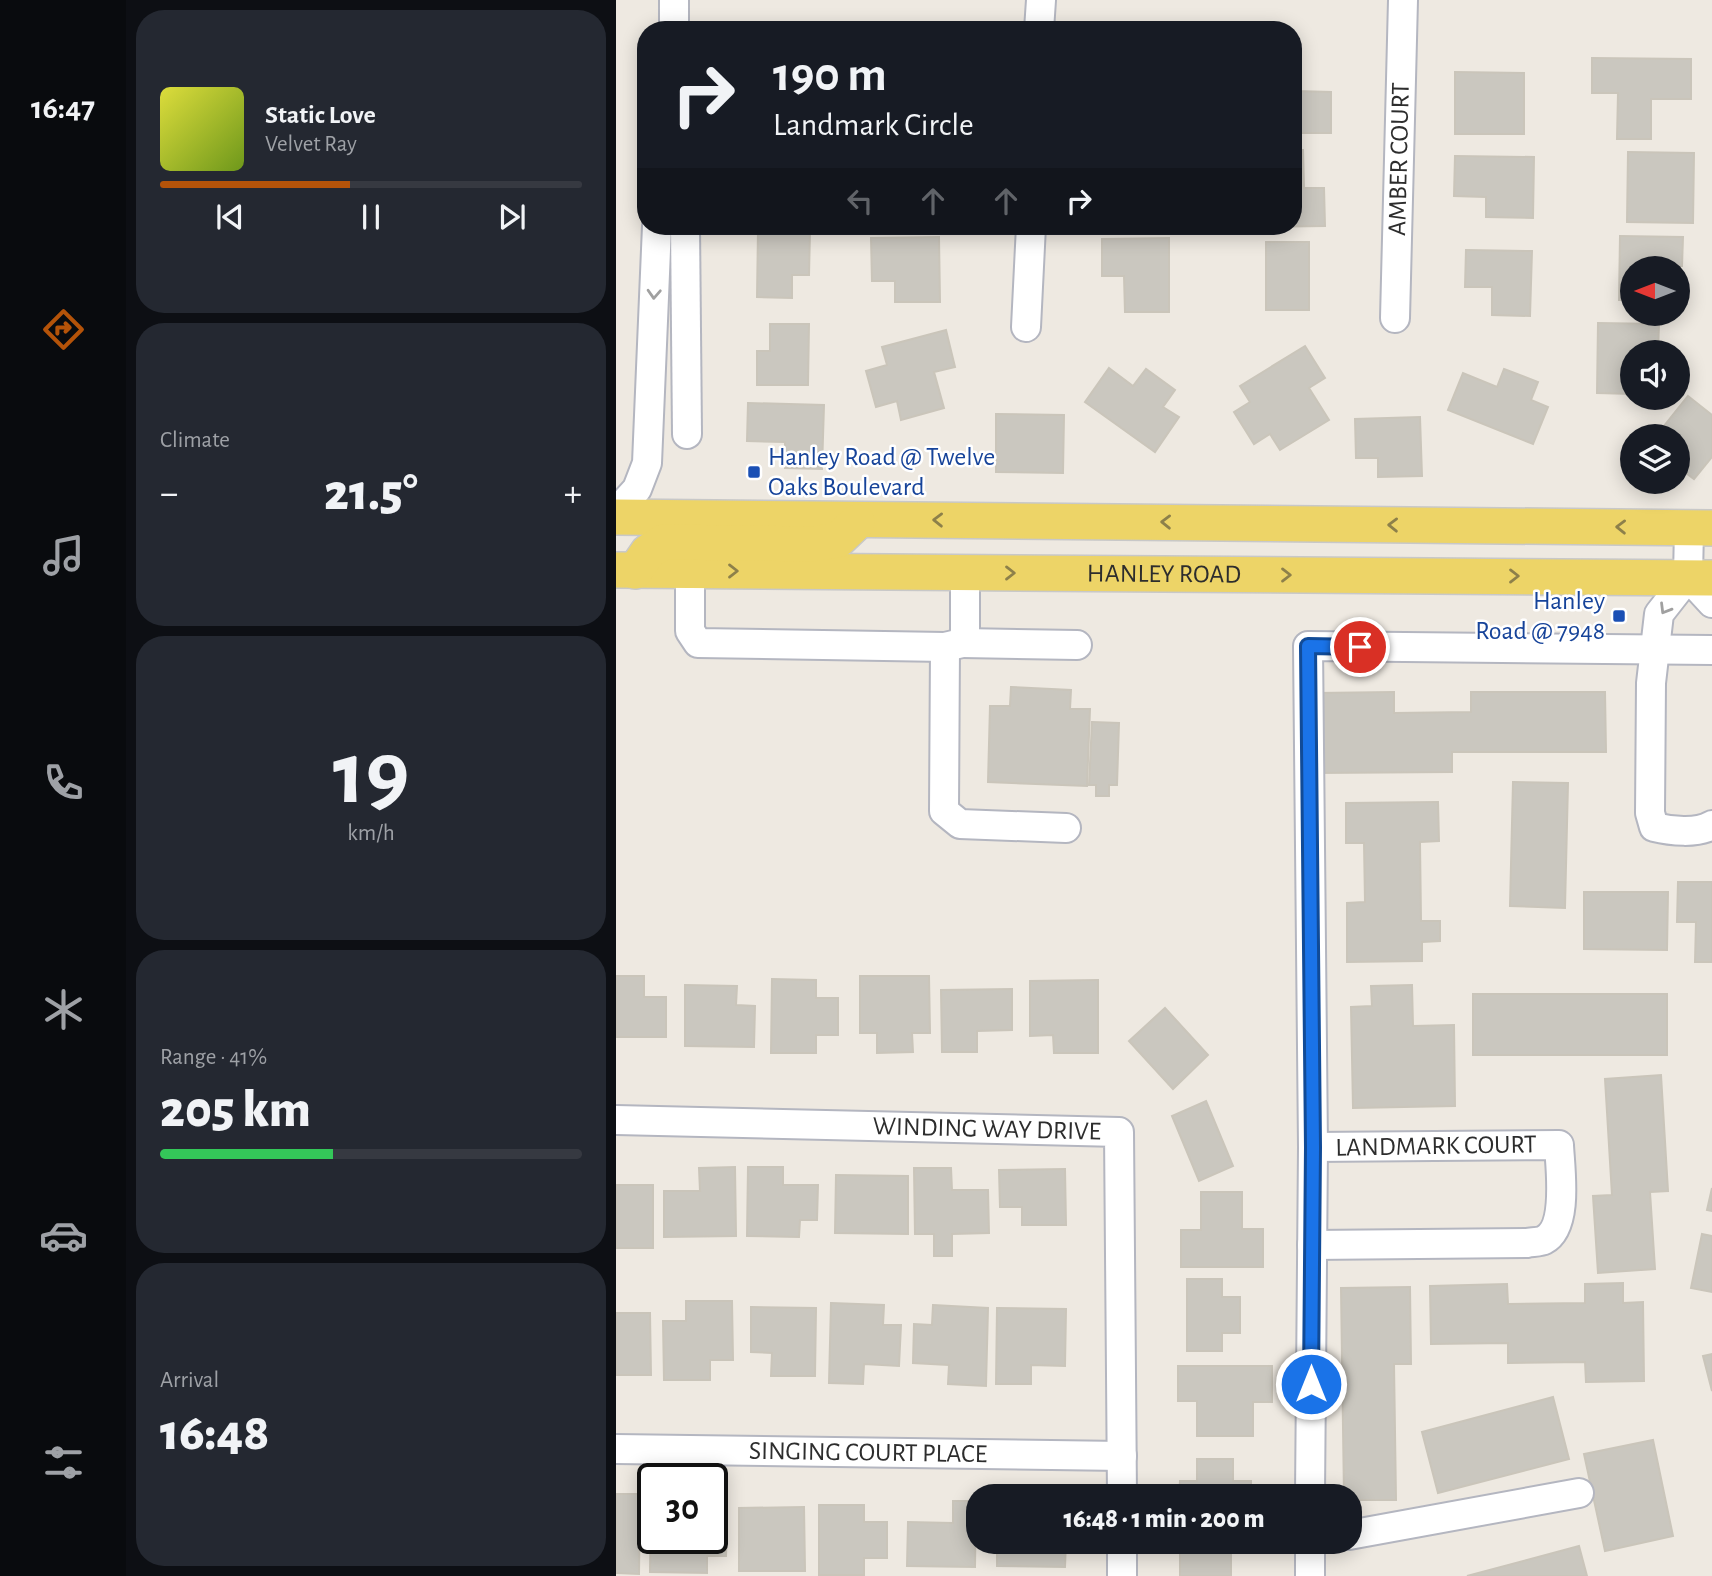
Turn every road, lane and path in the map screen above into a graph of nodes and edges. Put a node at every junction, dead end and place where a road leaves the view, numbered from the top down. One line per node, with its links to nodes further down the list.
1 (674, 0): 4 (street)
2 (1041, 0): 5 (street)
3 (1403, 0): 9 (street, AMBER COURT)
4 (674, 21)
5 (1040, 21)
6 (657, 235): 11 (street, one-way to 11)
7 (685, 235): 12 (street)
8 (1031, 235): 10 (street)
9 (1395, 318)
10 (1026, 327)
11 (650, 368): 12 (street); 14 (street)
12 (687, 369): 13 (street)
13 (687, 434)
14 (616, 514): 15 (main road, HANLEY ROAD)
15 (860, 519): 16 (main road, HANLEY ROAD, one-way to 15); 17 (main road)
16 (1700, 528): 20 (street)
17 (626, 570): 18 (main road, HANLEY ROAD)
18 (690, 571): 19 (main road, HANLEY ROAD, one-way to 19); 22 (street)
19 (965, 573): 20 (main road, HANLEY ROAD, one-way to 20); 22 (street)
20 (1700, 577): 21 (street); 24 (street, one-way to 24)
21 (1712, 603)
22 (953, 645): 23 (street); 27 (street)
23 (1077, 645)
24 (1656, 648): 25 (street); 26 (street); 29 (street)
25 (1712, 650)
26 (1712, 825)
27 (1066, 828)
28 (616, 1120): 32 (street, WINDING WAY DRIVE)
29 (1313, 1147): 30 (street); 30 (street, LANDMARK COURT)
30 (1312, 1245): 34 (street)
31 (616, 1449): 32 (street, SINGING COURT PLACE)
32 (1122, 1456): 33 (street, WINDING WAY DRIVE)
33 (1122, 1484)
34 (1310, 1484)
35 (1579, 1493): 36 (street)
36 (1362, 1533)
37 (1122, 1554): 39 (street)
38 (1310, 1554): 40 (street)
39 (1122, 1576)
40 (1310, 1576)

